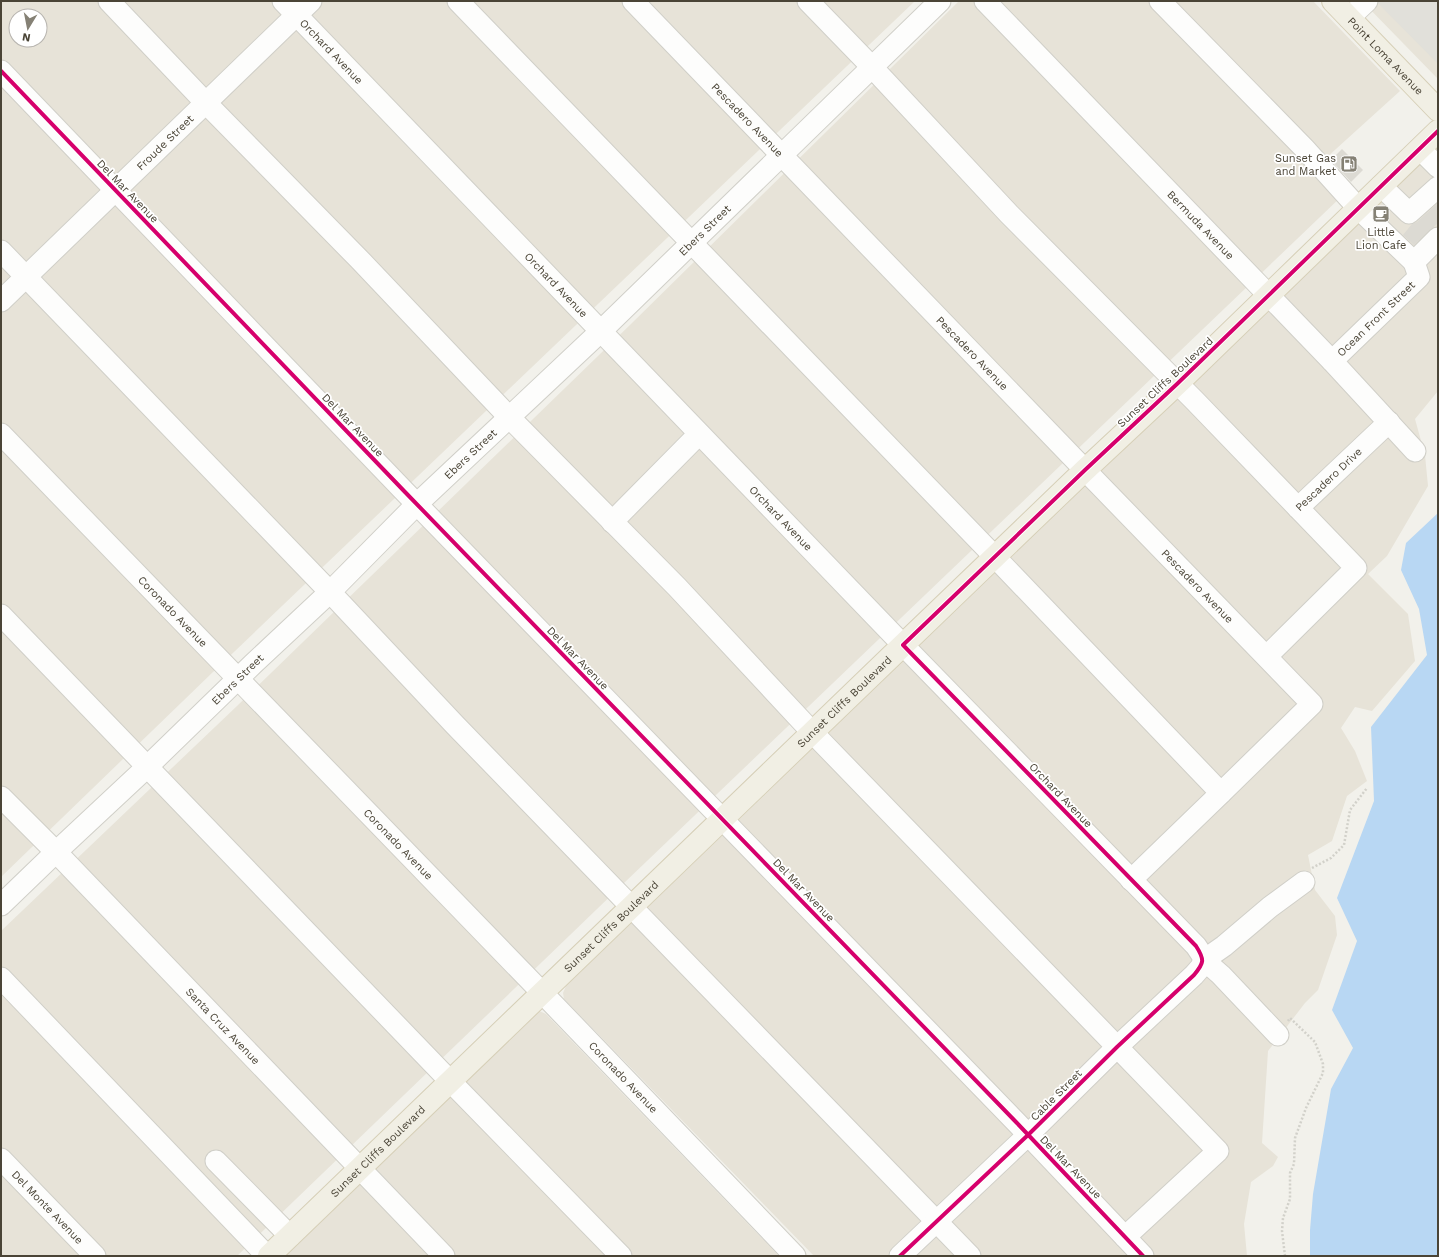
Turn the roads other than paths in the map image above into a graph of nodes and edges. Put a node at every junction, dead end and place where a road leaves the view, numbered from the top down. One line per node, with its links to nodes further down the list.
1 (108, 1): 14 (street)
2 (458, 1): 25 (street)
3 (634, 1): 18 (street, Pescadero Avenue)
4 (808, 1): 12 (street)
5 (940, 1): 12 (street, Ebers Street)
6 (984, 1): 29 (street, Bermuda Avenue)
7 (1160, 1): 23 (street)
8 (1333, 1): 11 (main road, Point Loma Avenue)
9 (1367, 1): 11 (street)
10 (297, 6): 14 (street, Froude Street); 31 (street, Orchard Avenue)
11 (1349, 18): 15 (main road, Point Loma Avenue)
12 (871, 66): 18 (street, Ebers Street); 33 (street)
13 (1, 71): 22 (street, Del Mar Avenue)
14 (205, 102): 22 (street, Froude Street); 34 (street)
15 (1438, 110)
16 (1438, 131): 17 (main road, Sunset Cliffs Boulevard)
17 (1420, 149): 19 (street); 20 (main road, Sunset Cliffs Boulevard)
18 (782, 155): 25 (street, Ebers Street); 39 (street, Pescadero Avenue)
19 (1438, 167)
20 (1381, 186): 21 (street); 23 (main road, Sunset Cliffs Boulevard)
21 (1438, 187)
22 (114, 190): 28 (street, Froude Street); 40 (street, Del Mar Avenue)
23 (1359, 209): 27 (street); 29 (main road, Sunset Cliffs Boulevard)
24 (1438, 238): 27 (street, Ocean Front Street)
25 (692, 242): 31 (street, Ebers Street); 43 (street)
26 (1, 251): 28 (street)
27 (1414, 262): 32 (street, Ocean Front Street)
28 (26, 277): 30 (street, Froude Street); 44 (street)
29 (1268, 296): 32 (street, Bermuda Avenue); 33 (main road, Sunset Cliffs Boulevard)
30 (1, 301)
31 (600, 331): 34 (street, Ebers Street); 37 (street, Orchard Avenue)
32 (1332, 361): 35 (street, Bermuda Avenue)
33 (1177, 384): 39 (main road, Sunset Cliffs Boulevard); 41 (street)
34 (509, 417): 40 (street, Ebers Street); 42 (street)
35 (1389, 422): 38 (street, Bermuda Avenue); 41 (street, Pescadero Drive)
36 (1, 434): 48 (street, Coronado Avenue)
37 (699, 434): 42 (street); 46 (street, Orchard Avenue)
38 (1415, 451)
39 (1085, 470): 43 (main road, Sunset Cliffs Boulevard); 47 (street, Pescadero Avenue)
40 (416, 504): 44 (street, Ebers Street); 53 (street, Del Mar Avenue)
41 (1298, 508): 47 (street, Pescadero Drive)
42 (612, 522): 49 (street)
43 (995, 557): 46 (main road, Sunset Cliffs Boulevard); 51 (street)
44 (330, 592): 48 (street, Ebers Street); 58 (street)
45 (1, 615): 50 (street)
46 (902, 645): 49 (main road, Sunset Cliffs Boulevard); 55 (street, Orchard Avenue)
47 (1266, 656): 51 (street, Pescadero Avenue)
48 (238, 679): 50 (street, Ebers Street); 61 (street, Coronado Avenue)
49 (812, 732): 53 (main road, Sunset Cliffs Boulevard); 63 (street)
50 (147, 768): 54 (street, Ebers Street); 64 (street)
51 (1221, 793): 55 (street)
52 (1, 796): 54 (street, Santa Cruz Avenue)
53 (722, 818): 58 (main road, Sunset Cliffs Boulevard); 65 (street, Del Mar Avenue)
54 (56, 852): 57 (street, Ebers Street); 68 (street, Santa Cruz Avenue)
55 (1131, 880): 59 (street, Orchard Avenue)
56 (1304, 882): 59 (street, Cable Street)
57 (1, 905)
58 (631, 906): 61 (main road, Sunset Cliffs Boulevard); 69 (street)
59 (1204, 960): 62 (street, Orchard Avenue); 63 (street, Cable Street)
60 (1, 978): 73 (street)
61 (541, 992): 64 (main road, Sunset Cliffs Boulevard); 76 (street, Coronado Avenue)
62 (1278, 1035)
63 (1117, 1047): 65 (street, Cable Street); 71 (street)
64 (450, 1081): 68 (main road, Sunset Cliffs Boulevard); 75 (street)
65 (1028, 1135): 69 (street, Cable Street); 71 (street, Del Mar Avenue)
66 (1, 1159): 72 (street, Del Monte Avenue)
67 (216, 1161): 70 (street)
68 (360, 1168): 70 (main road, Sunset Cliffs Boulevard); 74 (street, Santa Cruz Avenue)
69 (937, 1221): 77 (street, Cable Street); 78 (street)
70 (290, 1236): 73 (main road, Sunset Cliffs Boulevard)
71 (1125, 1237): 79 (street, Del Mar Avenue)
72 (94, 1256)
73 (268, 1256)
74 (444, 1256)
75 (621, 1256)
76 (795, 1256)
77 (900, 1256)
78 (970, 1256)
79 (1144, 1256)

